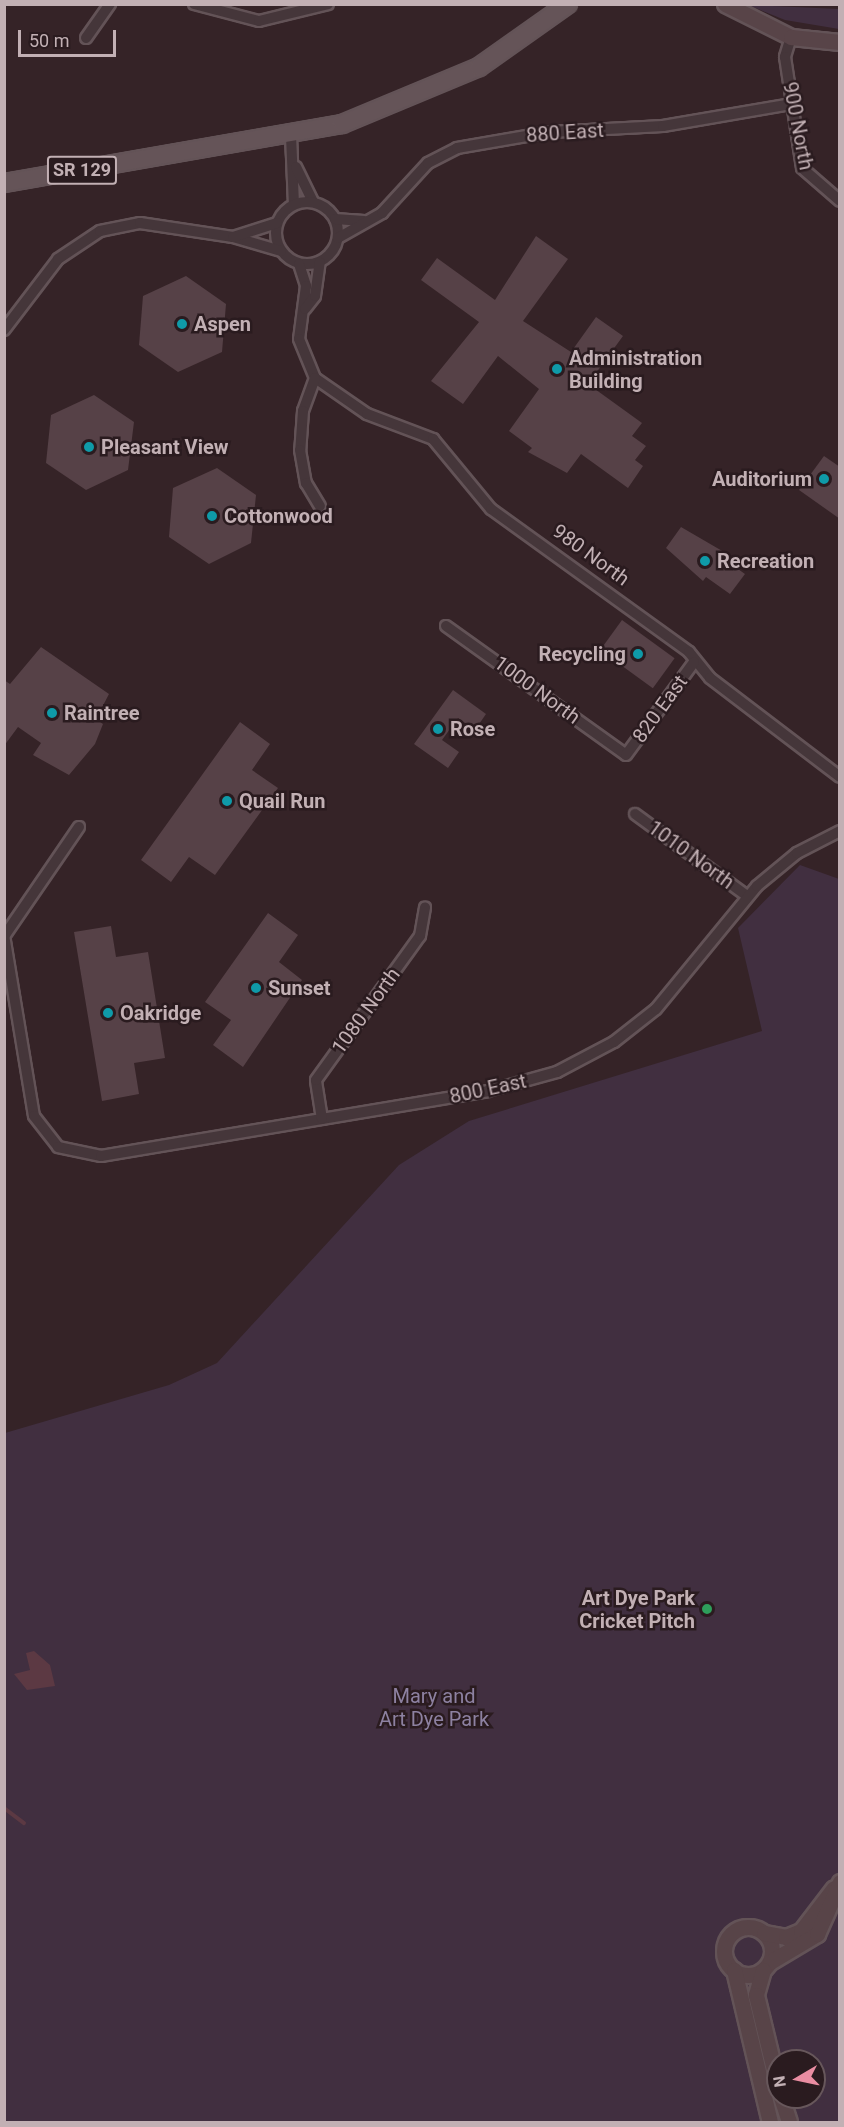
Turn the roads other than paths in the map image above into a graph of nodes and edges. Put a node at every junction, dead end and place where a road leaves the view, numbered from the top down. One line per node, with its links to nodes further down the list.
1 (110, 4): 7 (street)
2 (194, 4): 3 (street)
3 (328, 4)
4 (568, 4): 10 (main road, SR 129)
5 (725, 4): 6 (street)
6 (791, 37): 8 (street); 9 (street, 900 North)
7 (86, 38)
8 (840, 42)
9 (792, 104): 13 (street, 900 North); 17 (street, 880 East)
10 (291, 136): 11 (street); 12 (main road, SR 129)
11 (296, 167): 14 (street); 15 (street)
12 (4, 183)
13 (840, 201)
14 (313, 202): 15 (street); 16 (street)
15 (294, 204): 18 (street)
16 (335, 219): 17 (street); 20 (street)
17 (364, 221): 20 (street, 880 East)
18 (277, 224): 19 (street); 21 (street)
19 (233, 237): 21 (street); 25 (street)
20 (338, 238): 22 (street)
21 (281, 251): 23 (street)
22 (320, 262): 23 (street); 24 (street)
23 (299, 264): 24 (street)
24 (305, 309): 26 (street)
25 (4, 330)
26 (315, 378): 27 (street); 29 (street, 980 North)
27 (320, 506)
28 (446, 626): 30 (street, 1000 North)
29 (694, 662): 30 (street, 820 East); 31 (street, 980 North)
30 (626, 755)
31 (840, 777)
32 (635, 814): 35 (street, 1010 North)
33 (79, 827): 37 (street)
34 (840, 831): 35 (street, 800 East)
35 (747, 896): 38 (street, 800 East)
36 (425, 907): 38 (street, 1080 North)
37 (5, 935): 38 (street, 800 East)
38 (322, 1119)
39 (840, 1881): 40 (street); 41 (street)
40 (764, 1933): 41 (street); 42 (street)
41 (766, 1966): 42 (street); 43 (street)
42 (734, 1971): 44 (street)
43 (769, 2049)
44 (770, 2122)

